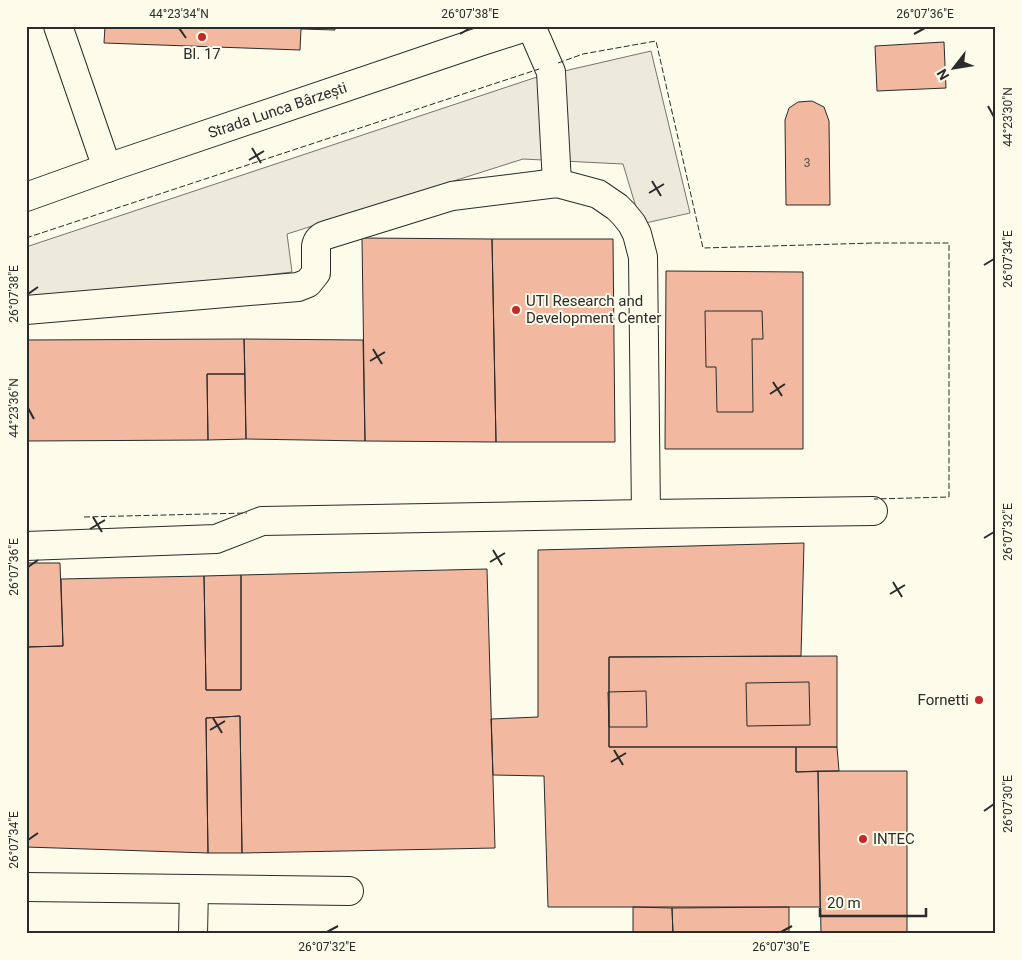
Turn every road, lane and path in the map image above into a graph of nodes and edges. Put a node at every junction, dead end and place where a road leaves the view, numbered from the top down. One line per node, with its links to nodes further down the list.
1 (58, 26): 3 (street)
2 (530, 26): 3 (street, Strada Lunca Bârzești); 4 (street)
3 (107, 168): 5 (street, Strada Lunca Bârzești)
4 (557, 183): 6 (street); 8 (street)
5 (26, 197)
6 (26, 310)
7 (873, 511): 8 (street)
8 (646, 514): 10 (street)
9 (26, 529): 10 (street)
10 (87, 544): 11 (street)
11 (26, 546)
12 (26, 888): 13 (street)
13 (194, 889): 14 (street); 15 (street)
14 (349, 891)
15 (193, 934)

